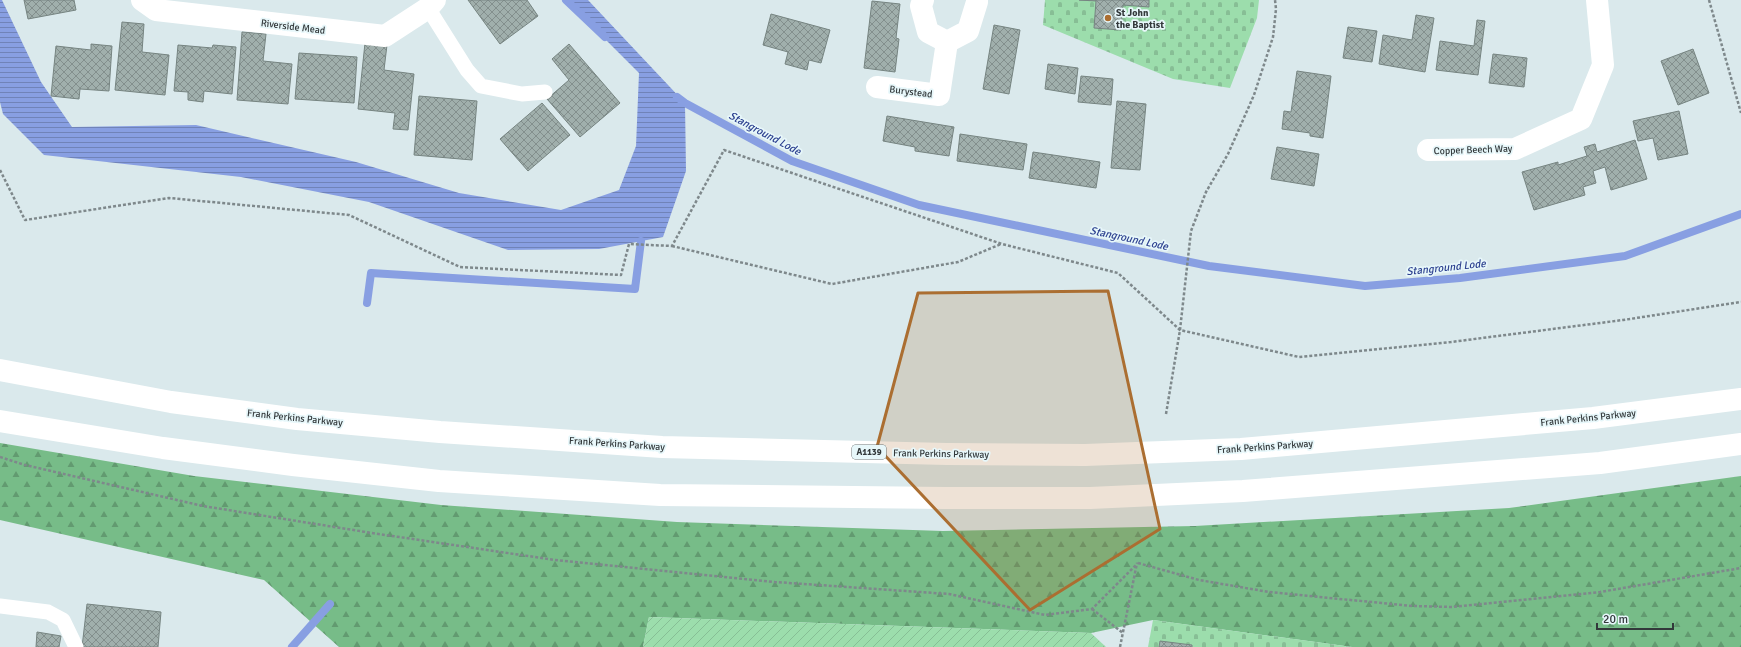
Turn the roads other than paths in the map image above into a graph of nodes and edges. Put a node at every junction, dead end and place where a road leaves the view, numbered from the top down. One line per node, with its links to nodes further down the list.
1 (142, 0): 5 (main road, Riverside Mead)
2 (923, 0): 6 (main road)
3 (977, 0): 6 (main road)
4 (1597, 0): 9 (main road, Copper Beech Way)
5 (431, 4): 8 (lane)
6 (947, 42): 7 (main road, Burystead)
7 (877, 87)
8 (545, 92)
9 (1428, 150)
10 (0, 370): 11 (main road, Frank Perkins Parkway / A1139)
11 (1741, 399)
12 (0, 421): 13 (main road)
13 (1741, 444)
14 (0, 606): 15 (lane)
15 (76, 647)

